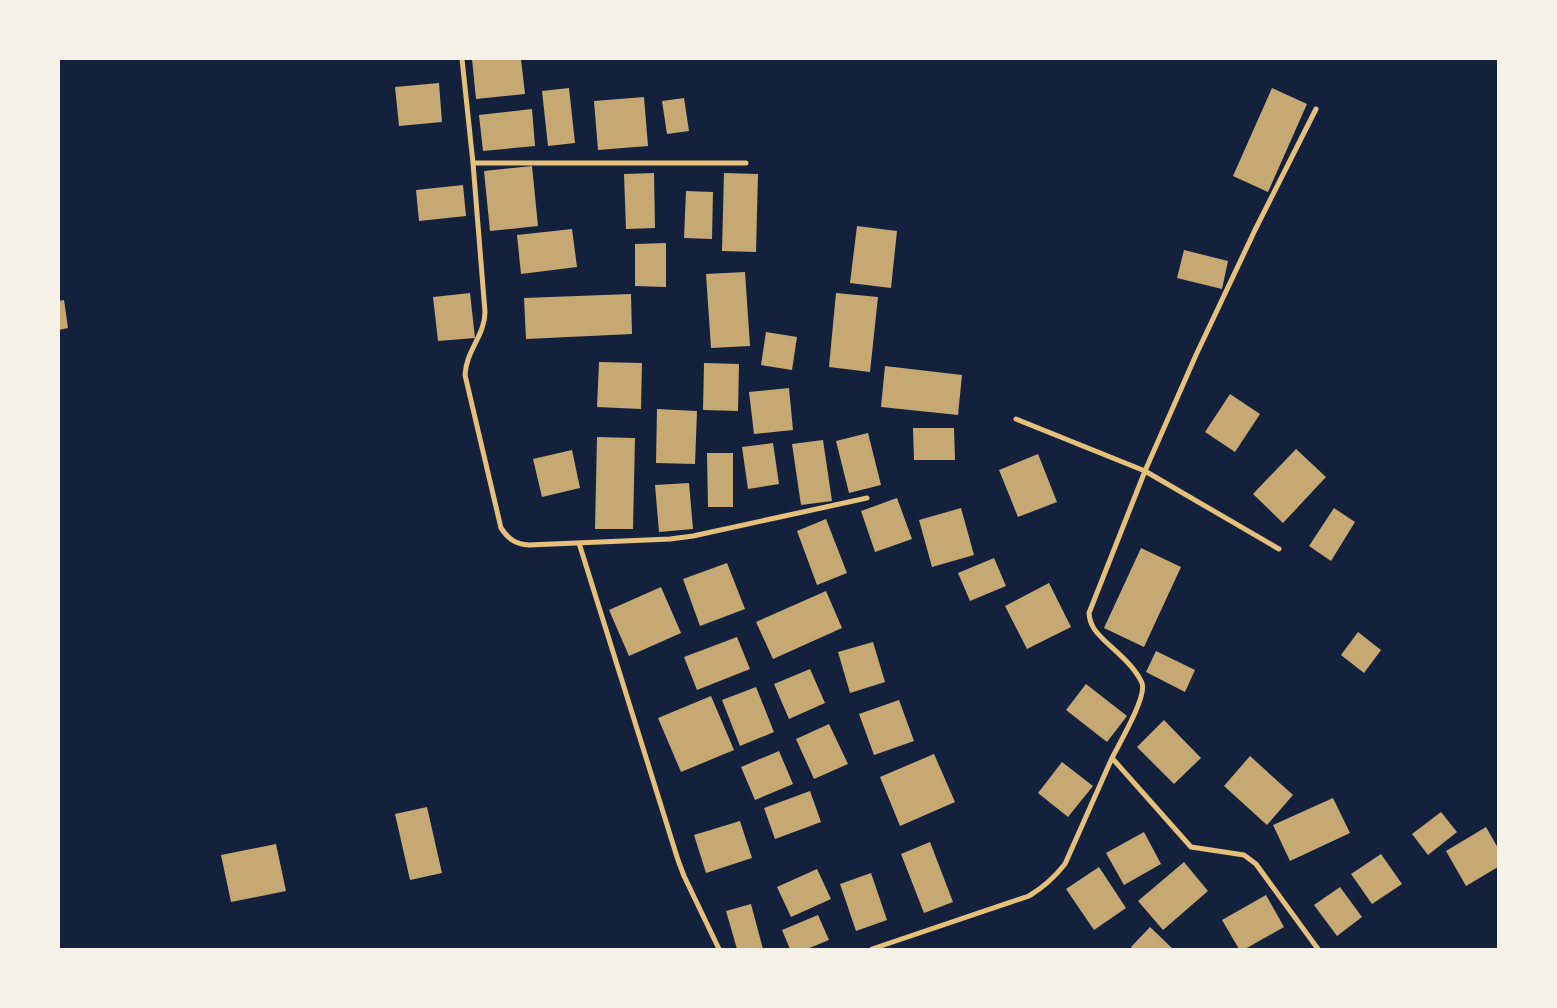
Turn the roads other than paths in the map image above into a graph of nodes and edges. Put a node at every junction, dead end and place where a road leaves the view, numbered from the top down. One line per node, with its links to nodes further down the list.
1 (462, 59): 3 (street)
2 (1316, 110): 6 (street)
3 (473, 163): 4 (street); 8 (street)
4 (746, 164)
5 (1016, 419): 6 (street)
6 (1145, 471): 9 (street); 10 (street)
7 (867, 498): 8 (street)
8 (579, 543): 11 (street)
9 (1279, 549)
10 (1112, 758): 12 (street); 13 (street)
11 (719, 949)
12 (872, 949)
13 (1318, 949)

